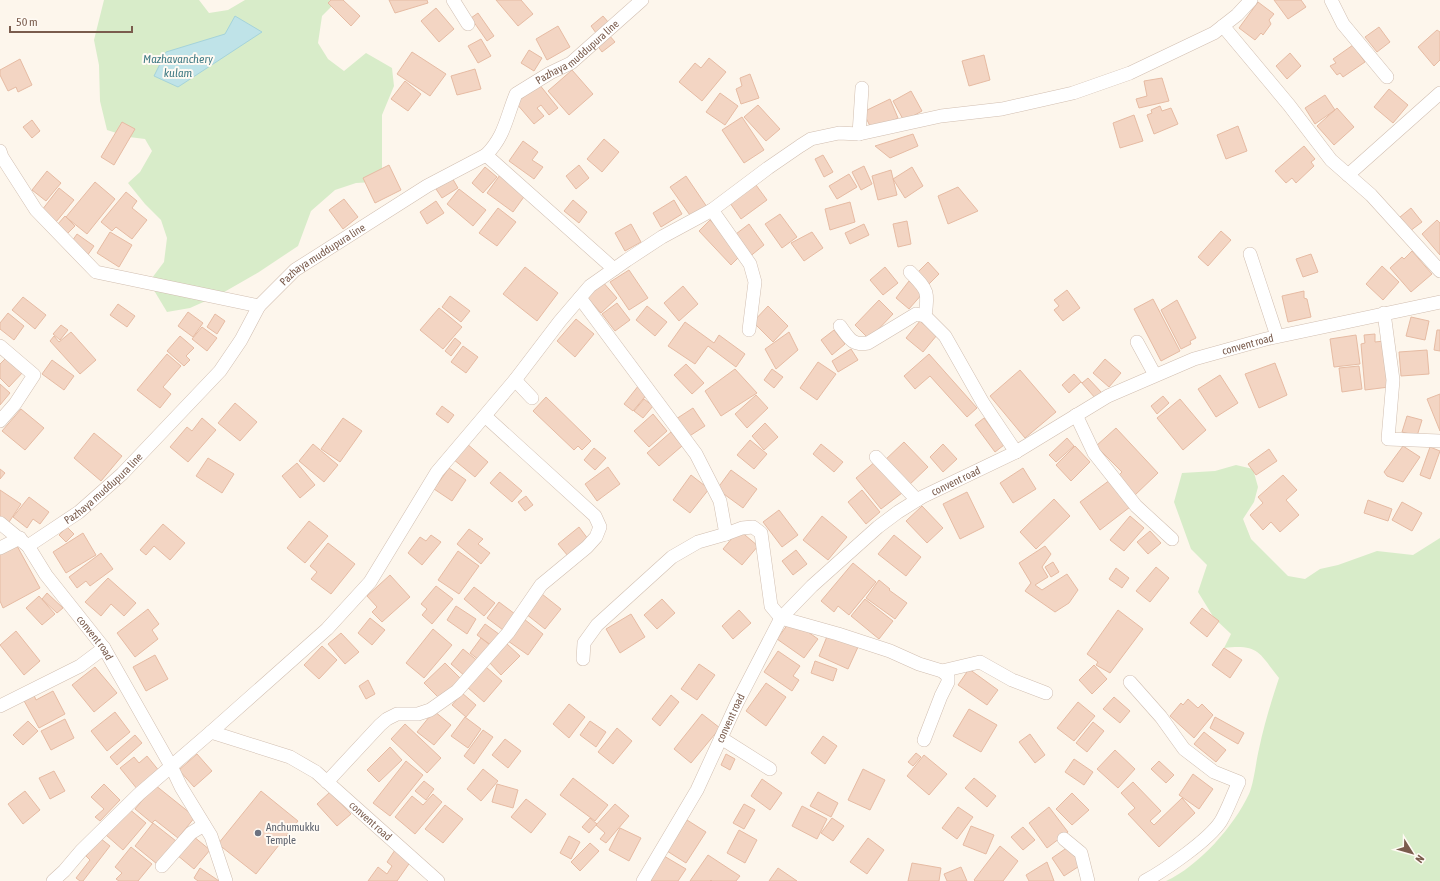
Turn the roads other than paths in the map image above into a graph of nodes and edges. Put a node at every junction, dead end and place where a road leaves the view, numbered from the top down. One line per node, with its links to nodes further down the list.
1 (453, 0): 5 (street)
2 (642, 0): 12 (street, Pazhaya muddupura line)
3 (1251, 0): 6 (street)
4 (1331, 0): 7 (street)
5 (468, 24)
6 (1223, 26): 10 (street); 13 (street)
7 (1387, 77)
8 (862, 88): 10 (street)
9 (1440, 93): 13 (street)
10 (859, 134): 14 (street)
11 (0, 151): 21 (street)
12 (486, 155): 16 (street); 21 (street, Pazhaya muddupura line)
13 (1348, 175): 17 (street)
14 (712, 210): 16 (street); 25 (street)
15 (1250, 254): 26 (street)
16 (614, 269): 19 (street)
17 (1440, 270)
18 (910, 272): 23 (street)
19 (580, 298): 30 (street); 40 (street)
20 (1440, 302): 22 (street, convent road)
21 (259, 306): 42 (street, Pazhaya muddupura line)
22 (1384, 313): 26 (street, convent road); 35 (street)
23 (925, 316): 24 (street); 36 (street)
24 (840, 326)
25 (750, 330)
26 (1277, 336): 29 (street, convent road)
27 (1137, 342): 29 (street)
28 (2, 351): 34 (street)
29 (1155, 375): 32 (street, convent road)
30 (515, 380): 31 (street); 33 (street)
31 (532, 398)
32 (1076, 415): 36 (street, convent road); 41 (street)
33 (485, 416): 51 (street); 56 (street)
34 (0, 421)
35 (1440, 441)
36 (1016, 452): 38 (street, convent road)
37 (876, 457): 38 (street)
38 (917, 500): 44 (street, convent road)
39 (0, 523): 42 (street, convent road)
40 (726, 534): 44 (street); 46 (street)
41 (1172, 539)
42 (24, 542): 43 (street, Pazhaya muddupura line); 45 (street, convent road)
43 (0, 548)
44 (781, 618): 47 (street); 52 (street, convent road)
45 (104, 648): 50 (street); 54 (street, convent road)
46 (583, 659)
47 (942, 671): 49 (street); 53 (street)
48 (1130, 682): 65 (street)
49 (1046, 693)
50 (0, 706)
51 (211, 732): 54 (street); 56 (street, convent road)
52 (721, 738): 55 (street); 63 (street, convent road)
53 (924, 740)
54 (171, 766): 57 (street, convent road); 60 (street)
55 (770, 769)
56 (327, 782): 62 (street, convent road)
57 (204, 825): 59 (street); 61 (street, convent road)
58 (1064, 839): 64 (street)
59 (162, 866)
60 (53, 881)
61 (226, 881)
62 (438, 881)
63 (643, 881)
64 (1088, 881)
65 (1145, 881)

